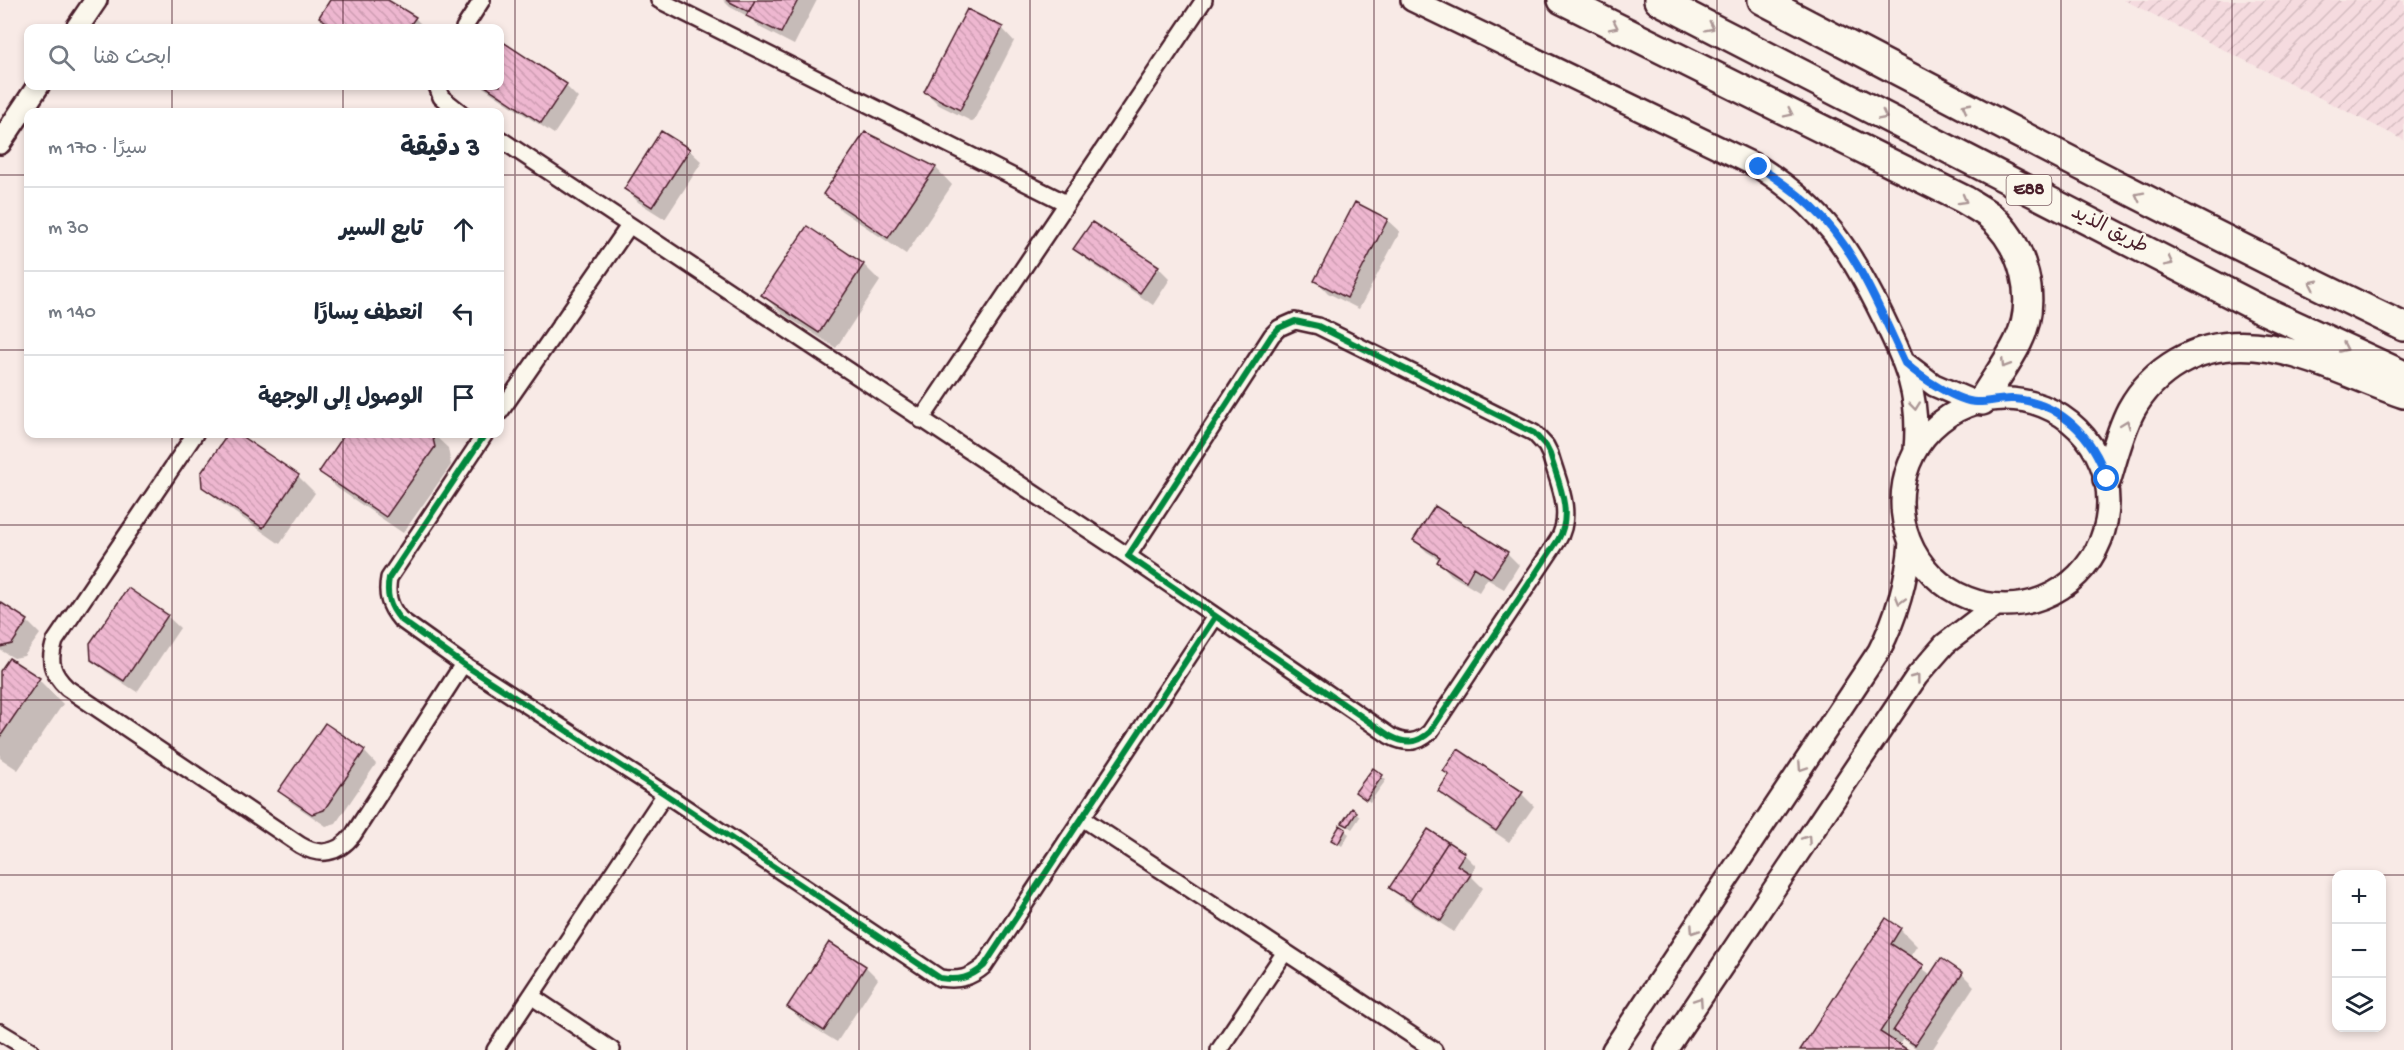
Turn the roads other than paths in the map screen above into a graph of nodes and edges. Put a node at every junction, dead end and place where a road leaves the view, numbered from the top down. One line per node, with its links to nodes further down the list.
1 (96, 0): 9 (street)
2 (482, 0): 10 (street)
3 (659, 0): 18 (street)
4 (1204, 0): 18 (street)
5 (1412, 0): 21 (street)
6 (1562, 0): 24 (highway, one-way to 24)
7 (1658, 0): 22 (highway, طريق الذيد / E88, one-way to 22)
8 (1762, 0): 20 (highway, E88, one-way to 8)
9 (79, 24)
10 (467, 24)
11 (36, 90): 13 (street)
12 (438, 90): 14 (street)
13 (28, 108)
14 (455, 108)
15 (24, 115): 17 (street)
16 (504, 142): 19 (street)
17 (0, 143)
18 (1066, 203): 26 (street)
19 (629, 226): 25 (street); 26 (street)
20 (2404, 327)
21 (1905, 363): 24 (street); 29 (street, one-way to 29)
22 (2404, 375)
23 (2404, 394): 30 (highway, one-way to 23)
24 (1979, 402): 29 (street); 30 (street)
25 (504, 406)
26 (921, 420): 32 (street)
27 (192, 438): 35 (street)
28 (482, 438): 35 (street)
29 (1915, 450): 31 (street)
30 (2107, 479): 33 (street)
31 (1910, 542): 33 (street); 46 (street, one-way to 46)
32 (1128, 556): 34 (street); 34 (street)
33 (1996, 605): 47 (street, one-way to 33)
34 (1215, 617): 37 (street)
35 (463, 664): 36 (street)
36 (665, 794): 37 (street); 39 (street)
37 (1082, 818): 38 (street)
38 (1285, 952): 44 (street); 45 (street)
39 (531, 996): 42 (street); 43 (street)
40 (0, 1032): 41 (street)
41 (30, 1050)
42 (495, 1050)
43 (612, 1050)
44 (1219, 1050)
45 (1434, 1050)
46 (1613, 1050)
47 (1666, 1050)

